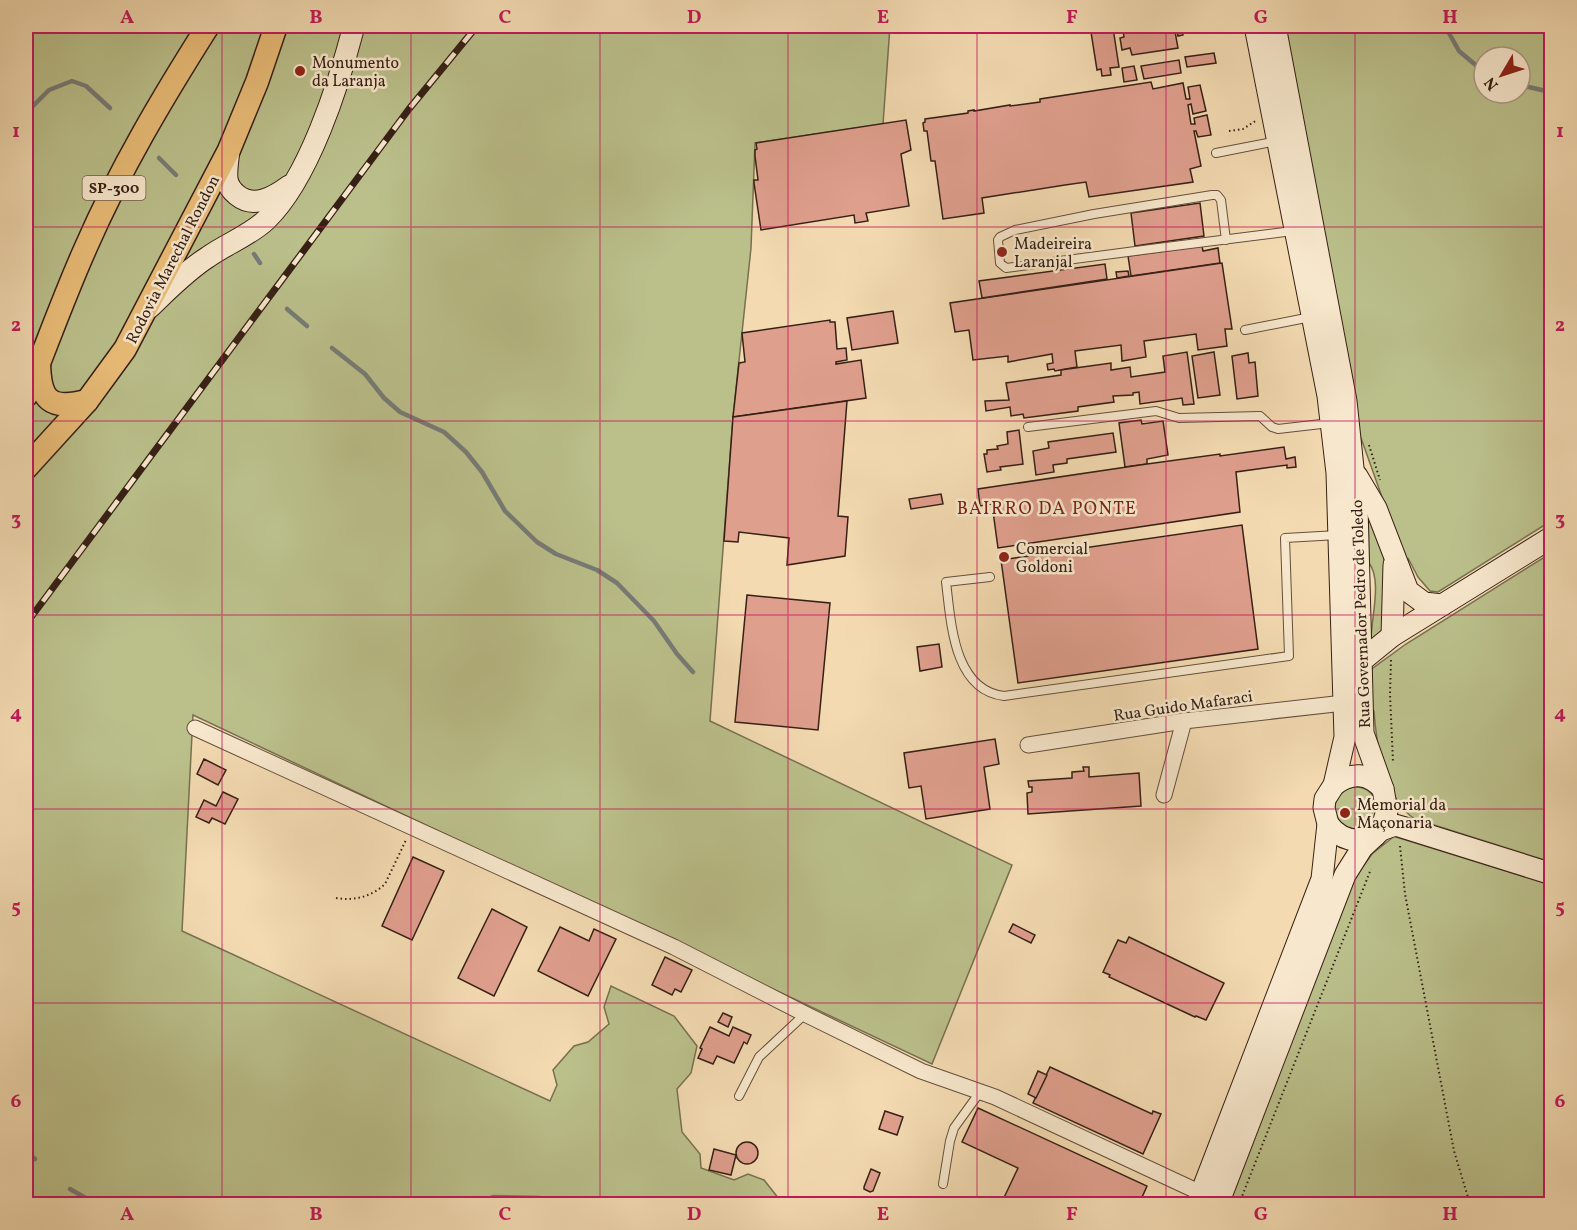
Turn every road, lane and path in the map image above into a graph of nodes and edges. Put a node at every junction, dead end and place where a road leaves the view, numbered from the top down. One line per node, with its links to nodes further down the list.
1 (208, 26): 17 (main road, SP-300)
2 (354, 26): 11 (main road)
3 (1255, 26): 6 (main road, Rua Governador Pedro de Toledo)
4 (1275, 26): 23 (main road, Rua Governador Pedro de Toledo)
5 (271, 30): 9 (main road, Rodovia Marechal Rondon)
6 (1272, 110): 7 (path); 8 (main road, Rua Governador Pedro de Toledo)
7 (1229, 131)
8 (1278, 140): 10 (lane); 12 (main road, Rua Governador Pedro de Toledo)
9 (229, 150): 11 (main road); 14 (main road, Rodovia Marechal Rondon)
10 (1216, 153)
11 (295, 182): 14 (main road)
12 (1296, 231): 13 (lane); 15 (main road, Rua Governador Pedro de Toledo)
13 (1226, 240): 13 (lane)
14 (145, 312): 19 (main road, Rodovia Marechal Rondon)
15 (1313, 317): 16 (lane); 20 (main road, Rua Governador Pedro de Toledo)
16 (1245, 330)
17 (39, 361): 18 (main road, SP-300); 19 (main road)
18 (26, 396)
19 (87, 401): 22 (main road, Rodovia Marechal Rondon)
20 (1332, 423): 21 (lane); 24 (main road, Rua Governador Pedro de Toledo)
21 (1028, 427)
22 (26, 468)
23 (1355, 471): 26 (main road); 30 (main road, Rua Governador Pedro de Toledo)
24 (1340, 535): 27 (lane); 31 (main road, Rua Governador Pedro de Toledo)
25 (1551, 537): 28 (main road)
26 (1395, 558): 28 (main road); 29 (main road)
27 (990, 577)
28 (1442, 606): 29 (main road)
29 (1392, 636): 30 (main road); 35 (path)
30 (1360, 662): 38 (main road, Rua Governador Pedro de Toledo)
31 (1344, 703): 32 (street, Rua Guido Mafaraci); 36 (main road, Rua Governador Pedro de Toledo)
32 (1184, 721): 34 (street, Rua Guido Mafaraci); 37 (street)
33 (195, 728): 40 (street)
34 (1028, 745)
35 (1392, 769)
36 (1334, 784): 38 (main road); 39 (main road, Rua Governador Pedro de Toledo)
37 (1164, 795)
38 (1385, 797): 41 (main road); 42 (main road)
39 (1328, 824): 42 (main road); 50 (main road, Rua Governador Pedro de Toledo)
40 (413, 826): 45 (path); 46 (street)
41 (1402, 826): 42 (main road); 44 (main road); 52 (path)
42 (1378, 833): 50 (main road)
43 (1370, 870): 51 (path)
44 (1551, 874)
45 (336, 898)
46 (805, 1014): 47 (street); 48 (lane)
47 (980, 1092): 49 (lane); 50 (street)
48 (739, 1096)
49 (943, 1184)
50 (1205, 1201)
51 (1239, 1204)
52 (1470, 1204)

